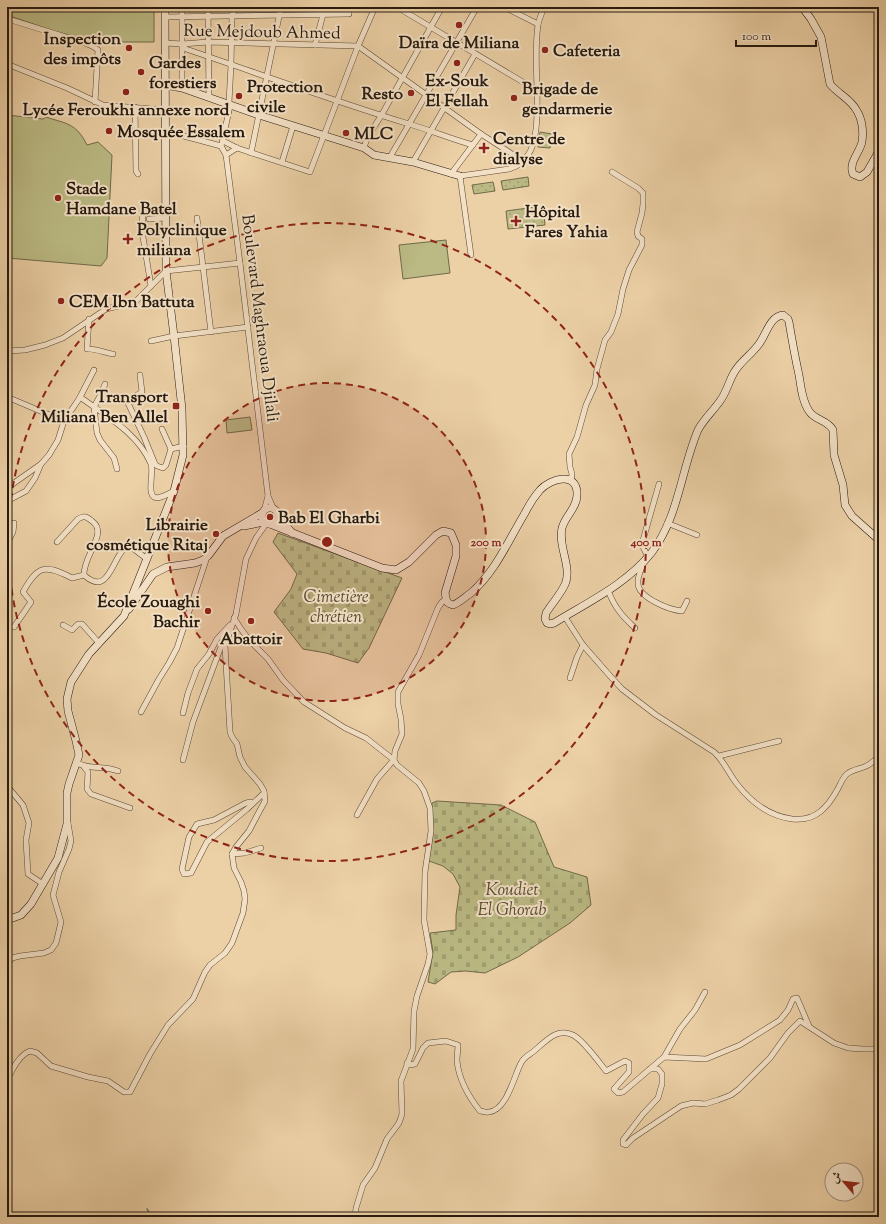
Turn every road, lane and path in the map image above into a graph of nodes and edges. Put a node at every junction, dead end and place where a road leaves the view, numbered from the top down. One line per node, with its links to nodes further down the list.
1 (165, 7): 20 (main road)
2 (182, 7): 17 (street)
3 (208, 7): 18 (street)
4 (235, 7): 19 (street)
5 (281, 7): 15 (street)
6 (325, 7): 16 (street)
7 (349, 7): 16 (street)
8 (375, 7): 31 (street)
9 (397, 7): 23 (street)
10 (442, 7): 23 (street)
11 (477, 7): 25 (street)
12 (504, 7): 22 (street)
13 (544, 7): 22 (street)
14 (802, 7): 61 (main road)
15 (280, 15): 16 (street); 19 (street); 29 (street)
16 (323, 15): 30 (street)
17 (182, 16): 18 (street); 20 (street); 28 (street)
18 (208, 16): 19 (street); 24 (street)
19 (232, 16): 27 (street)
20 (165, 17): 26 (main road)
21 (11, 20): 44 (street)
22 (538, 24): 40 (street)
23 (431, 27): 25 (street); 37 (street)
24 (208, 42): 27 (street, Rue Mejdoub Ahmed); 28 (street, Rue Mejdoub Ahmed); 33 (street)
25 (457, 42): 32 (street); 41 (street)
26 (165, 43): 28 (street, Rue Mejdoub Ahmed); 38 (main road)
27 (231, 43): 29 (street, Rue Mejdoub Ahmed); 35 (street)
28 (182, 44): 33 (street); 39 (street)
29 (274, 44): 30 (street, Rue Mejdoub Ahmed); 36 (street)
30 (315, 45): 31 (street, Rue Mejdoub Ahmed)
31 (358, 46): 37 (street); 43 (street)
32 (475, 54): 40 (street); 47 (street)
33 (209, 56): 35 (street); 42 (street)
34 (7, 64): 44 (street)
35 (231, 65): 36 (street); 45 (street)
36 (267, 77): 43 (street); 49 (street)
37 (403, 78): 41 (street); 50 (street)
38 (165, 85): 39 (main road); 48 (main road)
39 (182, 88): 42 (main road)
40 (538, 91): 65 (street)
41 (426, 95): 47 (street); 51 (street)
42 (209, 97): 45 (main road)
43 (337, 101): 50 (street); 56 (street)
44 (95, 102): 46 (street)
45 (230, 106): 49 (main road); 57 (street)
46 (135, 107): 48 (street); 69 (street)
47 (444, 108): 54 (street); 55 (street)
48 (165, 110): 53 (main road)
49 (259, 115): 52 (main road); 62 (street)
50 (381, 116): 51 (street); 60 (street)
51 (409, 124): 54 (street); 64 (street)
52 (293, 126): 56 (main road); 66 (street)
53 (165, 131): 57 (street); 74 (main road)
54 (431, 131): 58 (street); 67 (street)
55 (481, 134): 58 (street); 65 (street)
56 (323, 136): 60 (main road); 66 (street)
57 (222, 143): 59 (street); 63 (street, Boulevard Maghraoua Djilali)
58 (473, 145): 70 (street)
59 (237, 148): 62 (street); 63 (street)
60 (364, 148): 64 (main road)
61 (879, 151)
62 (251, 153): 66 (street)
63 (226, 155): 77 (street, Boulevard Maghraoua Djilali)
64 (390, 157): 67 (main road)
65 (523, 161): 71 (street)
66 (282, 162)
67 (413, 162): 70 (main road)
68 (612, 172): 100 (street)
69 (138, 174)
70 (451, 174): 71 (main road)
71 (460, 176): 76 (street)
72 (143, 207): 80 (street)
73 (149, 218): 74 (street)
74 (166, 218): 79 (main road)
75 (197, 218): 78 (street)
76 (471, 255)
77 (240, 263): 78 (street); 82 (street, Boulevard Maghraoua Djilali)
78 (203, 268): 79 (street); 83 (street)
79 (166, 271): 80 (street); 84 (main road)
80 (151, 286): 81 (street)
81 (89, 319): 86 (street); 87 (street)
82 (248, 327): 83 (street); 104 (street, Boulevard Maghraoua Djilali)
83 (211, 332): 84 (street)
84 (174, 336): 85 (street); 96 (main road)
85 (152, 341)
86 (7, 351)
87 (113, 354)
88 (94, 370): 92 (street)
89 (140, 375): 97 (street)
90 (105, 384): 93 (street)
91 (7, 397): 94 (street)
92 (80, 397): 93 (street); 94 (street)
93 (94, 407): 99 (street); 103 (street)
94 (64, 422): 98 (street)
95 (162, 429): 97 (street)
96 (184, 446): 97 (street); 103 (main road)
97 (171, 449)
98 (41, 463): 102 (street); 105 (street)
99 (117, 468)
100 (571, 481): 122 (main road); 125 (main road)
101 (659, 484): 119 (street)
102 (7, 488)
103 (174, 491): 118 (main road)
104 (268, 496): 106 (street); 107 (street)
105 (7, 501)
106 (263, 512): 107 (main road); 109 (main road); 111 (main road)
107 (275, 512): 109 (main road); 112 (main road)
108 (14, 523): 116 (street)
109 (266, 523): 111 (main road); 112 (main road); 126 (street)
110 (667, 523): 113 (street); 114 (main road); 119 (main road)
111 (238, 527): 117 (main road)
112 (292, 533): 122 (main road)
113 (697, 535)
114 (879, 540)
115 (57, 542): 120 (street)
116 (7, 544)
117 (208, 556): 124 (main road); 134 (street)
118 (147, 558): 120 (street); 124 (main road)
119 (646, 558): 121 (main road); 123 (street)
120 (84, 574): 129 (street)
121 (608, 590): 125 (main road); 130 (street)
122 (446, 599): 140 (street)
123 (687, 601)
124 (124, 616): 131 (main road)
125 (565, 617): 132 (street)
126 (235, 618): 128 (street); 140 (street); 145 (street)
127 (63, 625): 131 (street)
128 (230, 625): 135 (street); 139 (street)
129 (14, 627)
130 (635, 628)
131 (99, 643): 141 (main road)
132 (583, 646): 133 (street); 137 (street)
133 (570, 678)
134 (141, 712)
135 (183, 713)
136 (779, 741): 137 (street)
137 (719, 756): 138 (street)
138 (879, 756)
139 (183, 760)
140 (394, 760): 148 (street); 159 (street)
141 (77, 763): 142 (street); 149 (main road)
142 (84, 767): 143 (street); 147 (street)
143 (118, 771)
144 (7, 786): 152 (street)
145 (264, 794): 146 (street); 151 (street)
146 (253, 803): 146 (street)
147 (130, 808)
148 (357, 815)
149 (68, 818): 152 (main road); 154 (street)
150 (261, 848): 151 (street)
151 (232, 854): 161 (street)
152 (43, 884): 153 (main road)
153 (7, 920)
154 (7, 964)
155 (705, 992): 158 (street)
156 (809, 1026): 157 (street); 158 (street); 160 (street)
157 (879, 1047)
158 (664, 1057): 160 (street)
159 (407, 1063): 160 (street); 162 (street)
160 (650, 1069)
161 (7, 1080)
162 (355, 1217)

